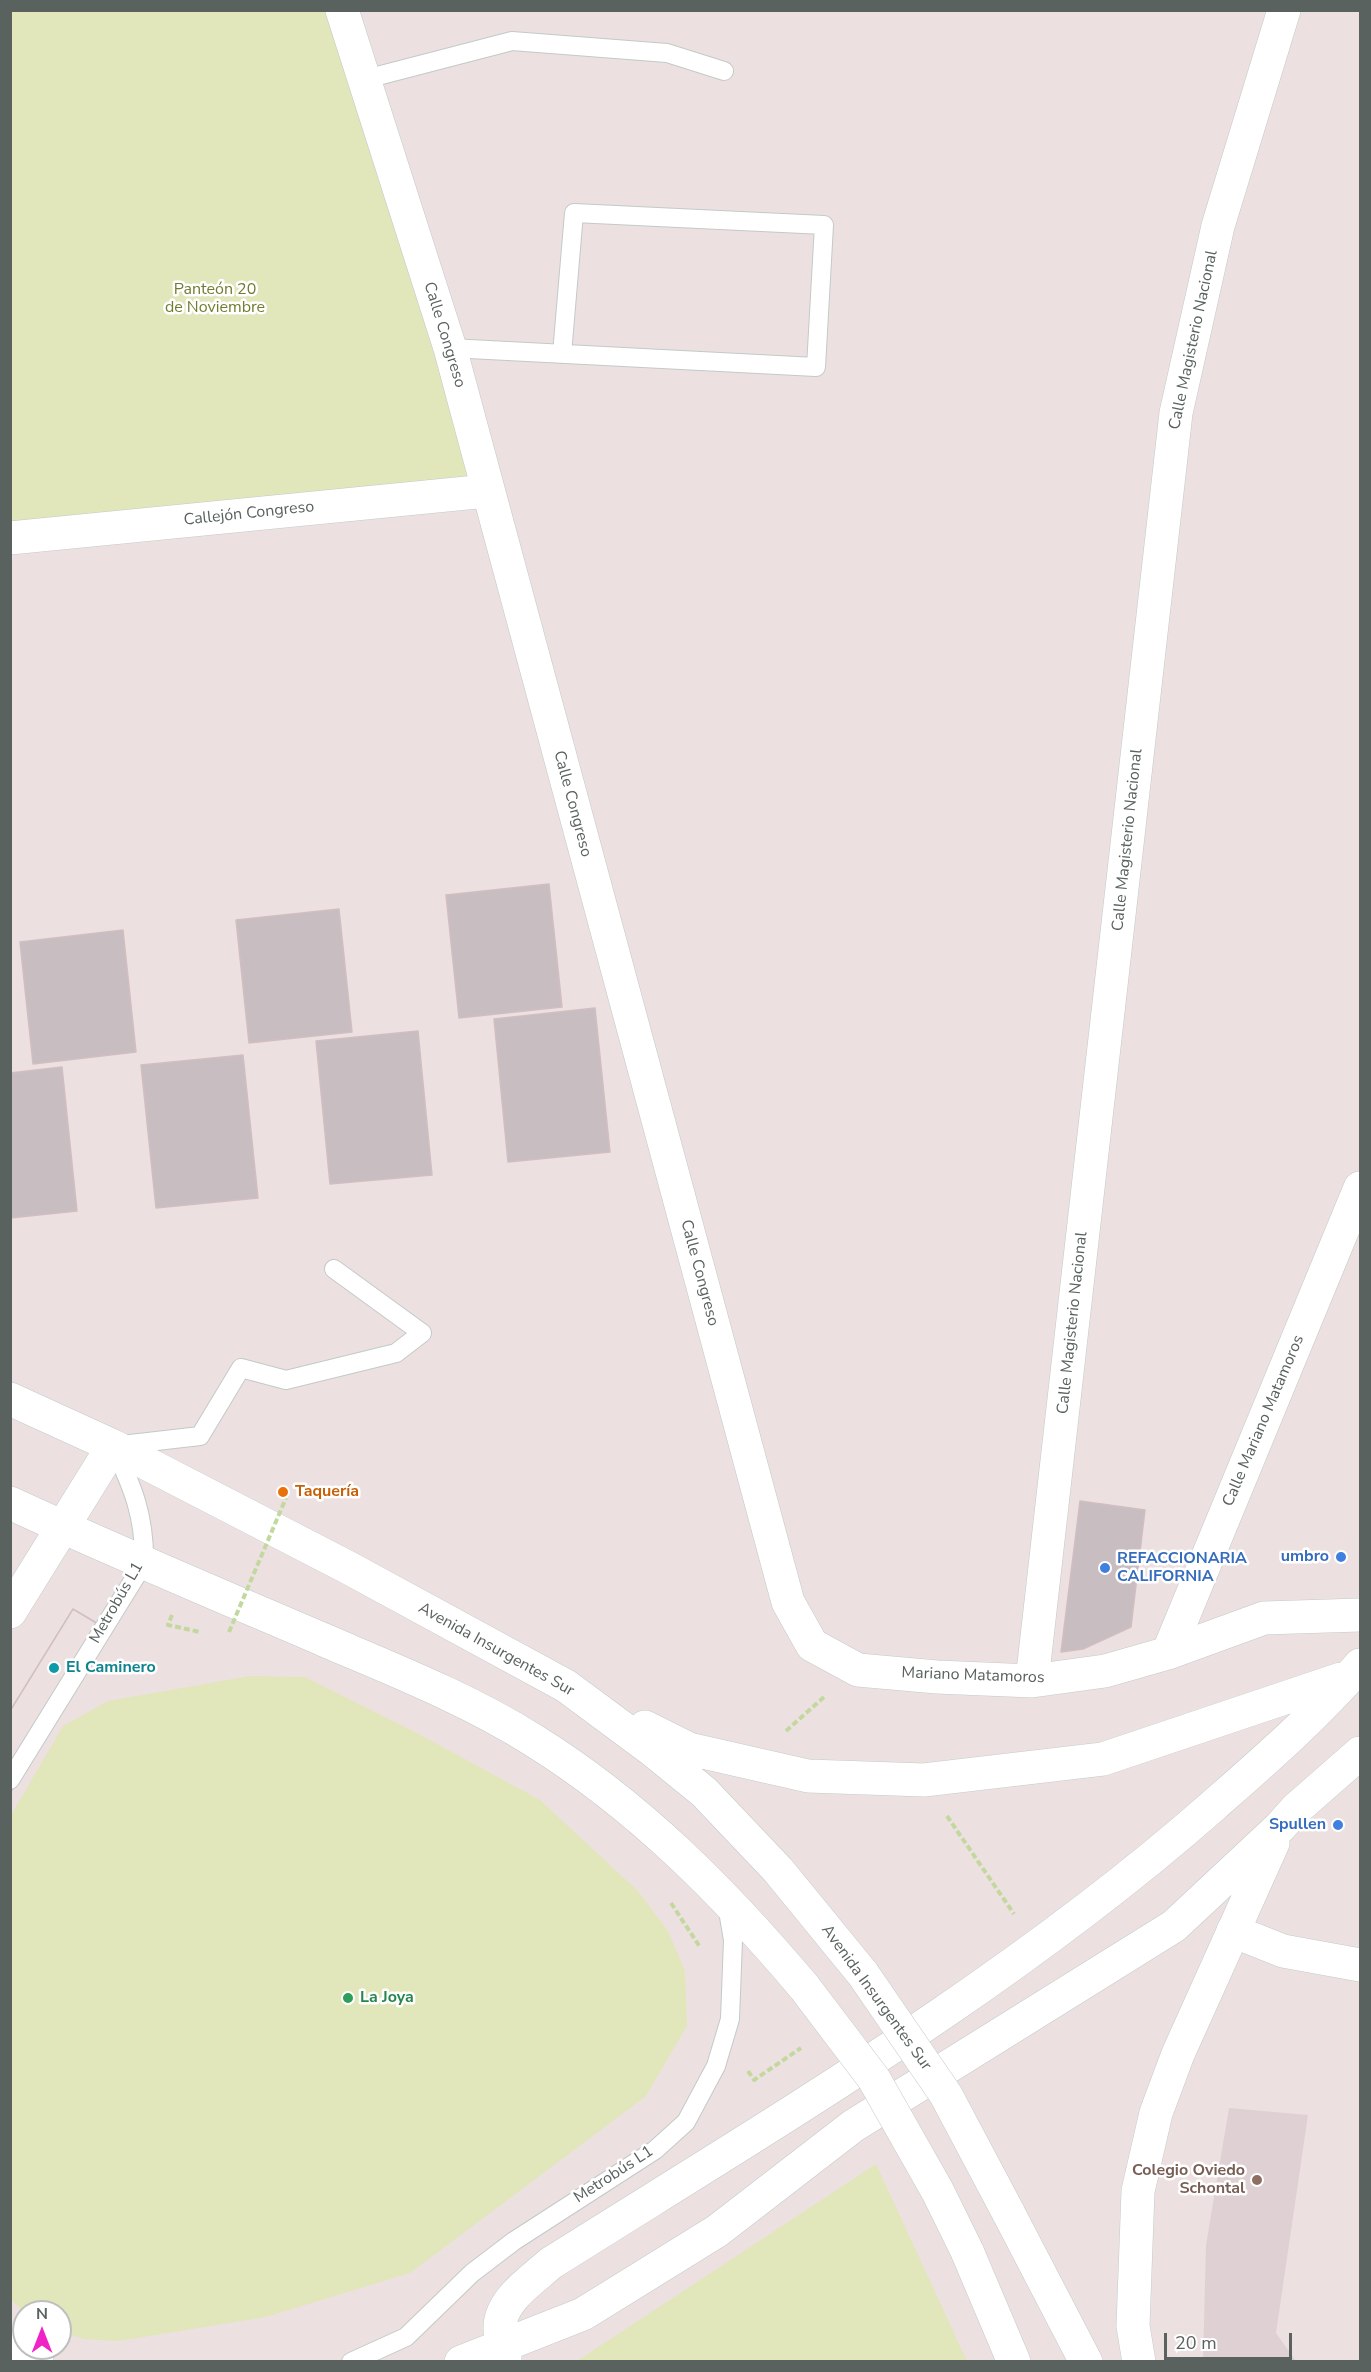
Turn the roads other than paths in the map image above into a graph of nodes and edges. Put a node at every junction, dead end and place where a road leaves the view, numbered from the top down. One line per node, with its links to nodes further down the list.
1 (342, 10): 4 (main road, Calle Congreso)
2 (1284, 10): 21 (main road, Calle Magisterio Nacional)
3 (724, 71): 4 (lane)
4 (362, 80): 5 (main road, Calle Congreso)
5 (450, 348): 6 (lane); 7 (main road, Calle Congreso)
6 (562, 354): 6 (lane)
7 (487, 491): 8 (main road, Callejón Congreso); 16 (main road, Calle Congreso)
8 (10, 538)
9 (1360, 1188): 19 (main road, Calle Mariano Matamoros)
10 (334, 1269): 12 (lane)
11 (10, 1399): 12 (main road, Avenida Insurgentes Sur)
12 (113, 1446): 14 (main road); 15 (lane, Metrobús L1); 22 (main road, Avenida Insurgentes Sur)
13 (10, 1503): 14 (main road)
14 (63, 1528): 15 (main road); 17 (main road)
15 (144, 1563): 24 (lane, Metrobús L1); 26 (main road)
16 (788, 1602): 21 (main road, Mariano Matamoros)
17 (10, 1612)
18 (1360, 1615): 19 (main road, Mariano Matamoros)
19 (1168, 1653): 21 (main road, Mariano Matamoros)
20 (1356, 1670): 22 (main road); 30 (main road)
21 (1032, 1681)
22 (566, 1686): 35 (main road, Avenida Insurgentes Sur, bridge)
23 (1360, 1753): 25 (main road)
24 (10, 1780)
25 (1280, 1827): 27 (main road); 30 (main road)
26 (726, 1898): 32 (lane, Metrobús L1); 34 (main road, bridge)
27 (1233, 1931): 28 (main road); 36 (main road)
28 (1360, 1965)
29 (10, 2347): 31 (main road)
30 (504, 2354): 33 (main road)
31 (38, 2361)
32 (351, 2361)
33 (461, 2361)
34 (1014, 2361)
35 (1086, 2361)
36 (1139, 2361)

